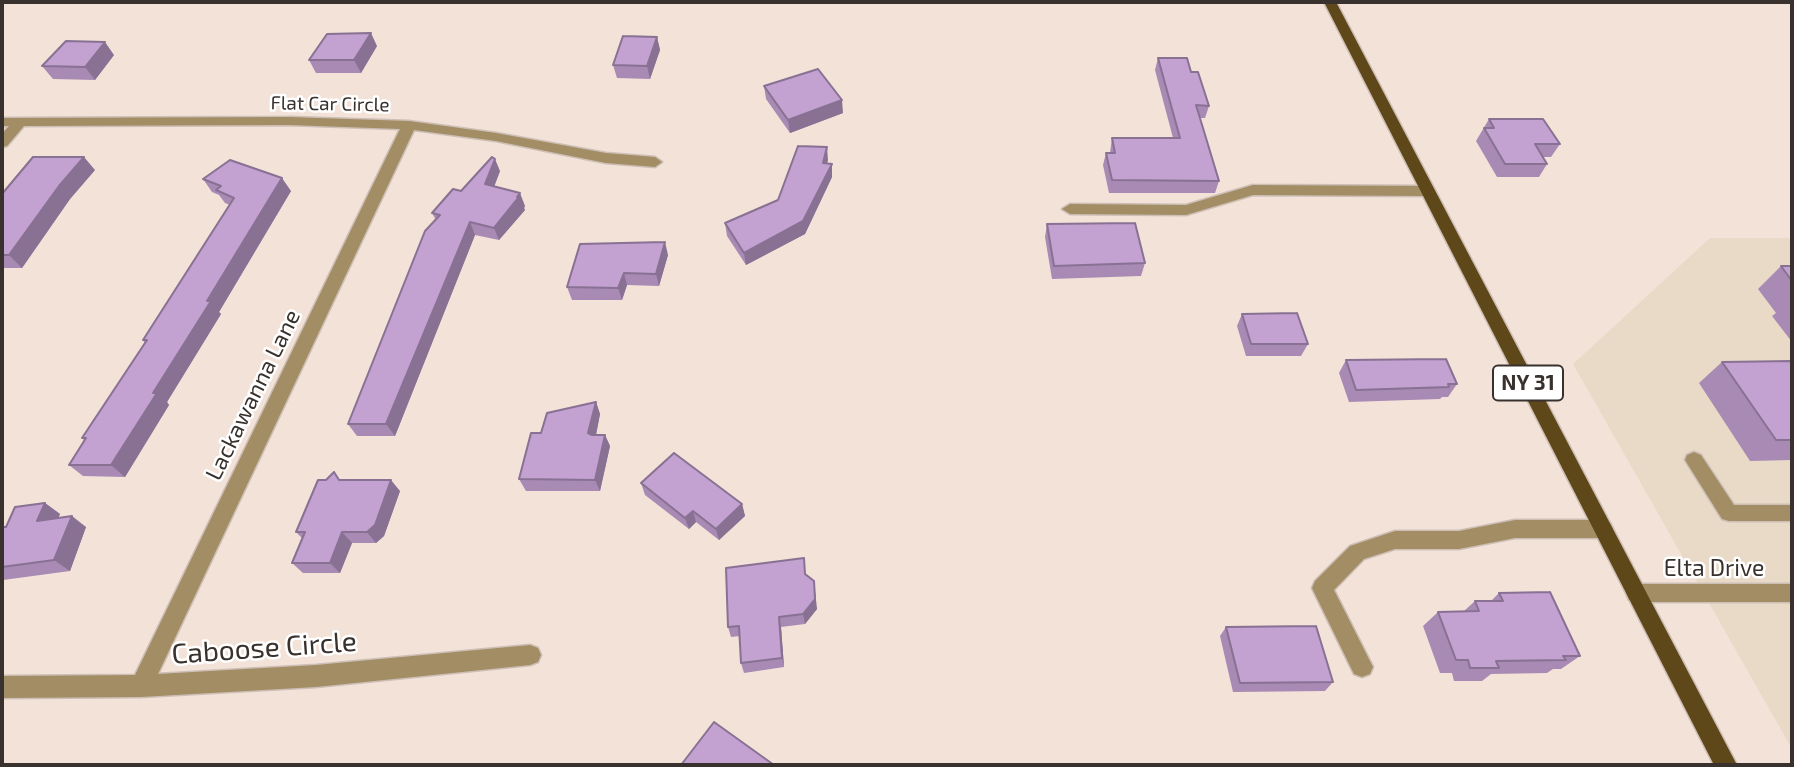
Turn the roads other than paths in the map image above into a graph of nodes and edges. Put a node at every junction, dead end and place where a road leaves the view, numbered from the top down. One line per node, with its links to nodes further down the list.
1 (1330, 2): 7 (main road, NY 31)
2 (2, 122): 3 (street, Flat Car Circle)
3 (20, 122): 4 (street, Flat Car Circle); 5 (street)
4 (409, 125): 6 (street, Flat Car Circle); 16 (street, Lackawanna Lane)
5 (2, 143)
6 (655, 162)
7 (1428, 191): 8 (street); 11 (main road, NY 31)
8 (1070, 209)
9 (1694, 460): 10 (street)
10 (1792, 513)
11 (1603, 529): 12 (main road, NY 31); 15 (street)
12 (1636, 593): 13 (street, Elta Drive); 18 (main road, NY 31)
13 (1792, 593)
14 (530, 655): 16 (street, Caboose Circle)
15 (1362, 667)
16 (141, 686): 17 (street, Caboose Circle)
17 (2, 687)
18 (1726, 765)

